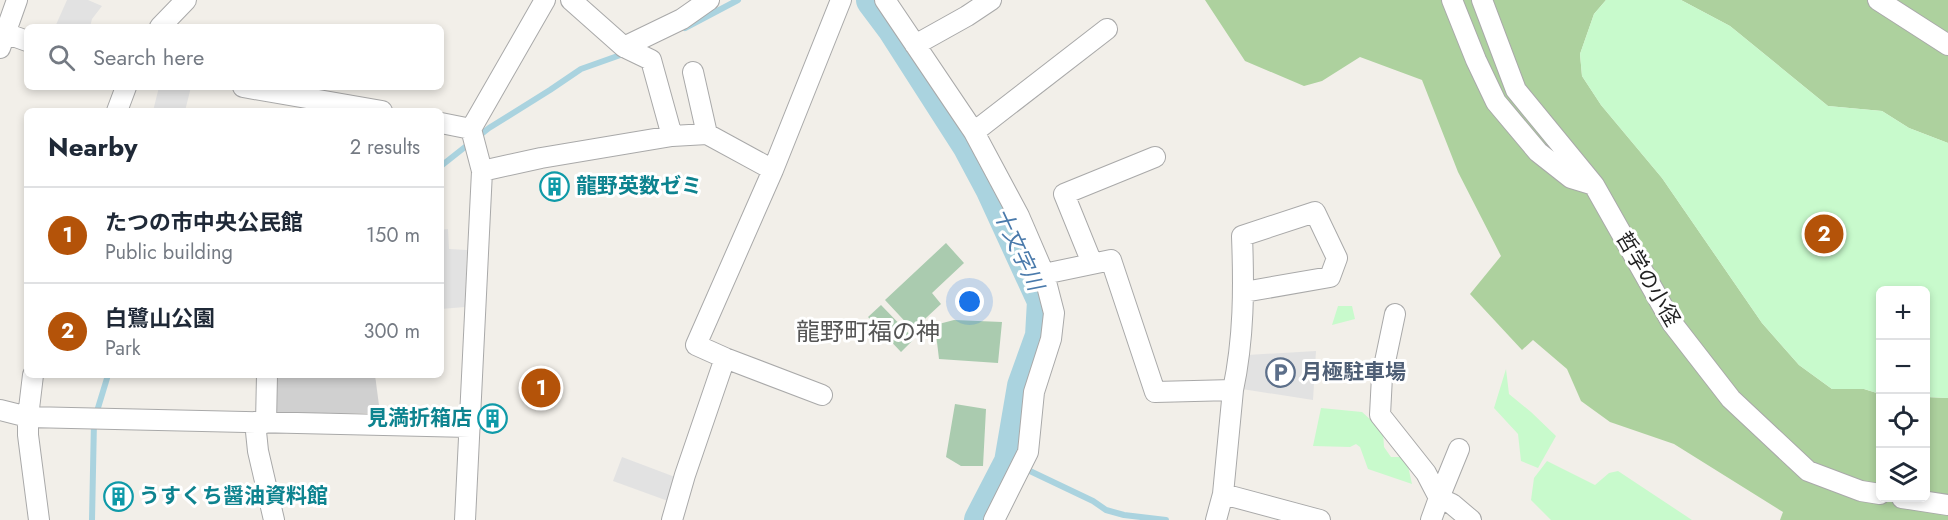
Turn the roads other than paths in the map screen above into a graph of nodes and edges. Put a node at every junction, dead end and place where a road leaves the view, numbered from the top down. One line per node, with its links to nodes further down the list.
1 (17, 0): 14 (street)
2 (186, 0): 12 (street)
3 (544, 0): 26 (street)
4 (571, 0): 18 (street)
5 (709, 0): 18 (street)
6 (841, 0): 31 (street)
7 (885, 0): 16 (street)
8 (991, 0): 16 (street)
9 (1452, 0): 33 (street)
10 (1482, 0): 33 (street, 哲学の小径)
11 (1878, 0): 17 (street)
12 (163, 24)
13 (1107, 28): 27 (street)
14 (2, 36): 15 (street)
15 (24, 41)
16 (915, 45): 27 (street)
17 (1948, 45)
18 (624, 47): 29 (street)
19 (693, 72): 28 (street)
20 (125, 90): 23 (street)
21 (250, 90): 22 (street)
22 (281, 103): 24 (street)
23 (118, 108)
24 (344, 108)
25 (444, 124): 26 (street)
26 (471, 129): 32 (street)
27 (974, 132): 35 (street)
28 (706, 134): 29 (street); 31 (street)
29 (672, 136): 32 (street)
30 (1155, 157): 34 (street)
31 (773, 170): 38 (street)
32 (482, 171): 46 (street)
33 (1594, 185): 48 (street, 哲学の小径)
34 (1092, 263): 35 (street); 41 (street)
35 (1044, 274): 57 (street)
36 (1244, 292): 36 (street); 41 (street)
37 (1395, 314): 50 (street)
38 (725, 358): 42 (street); 56 (street)
39 (33, 378): 44 (street)
40 (267, 378): 45 (street)
41 (1233, 390): 49 (street)
42 (822, 395)
43 (0, 410): 44 (street)
44 (28, 417): 45 (street); 53 (street)
45 (261, 422): 46 (street); 54 (street)
46 (470, 427): 55 (street)
47 (1459, 449): 50 (street)
48 (1876, 493)
49 (1223, 494): 58 (street); 59 (street)
50 (1438, 498): 60 (street); 61 (street)
51 (1928, 502): 52 (street)
52 (1948, 505)
53 (39, 520)
54 (274, 520)
55 (465, 520)
56 (672, 520)
57 (994, 520)
58 (1216, 520)
59 (1320, 520)
60 (1431, 520)
61 (1472, 520)

